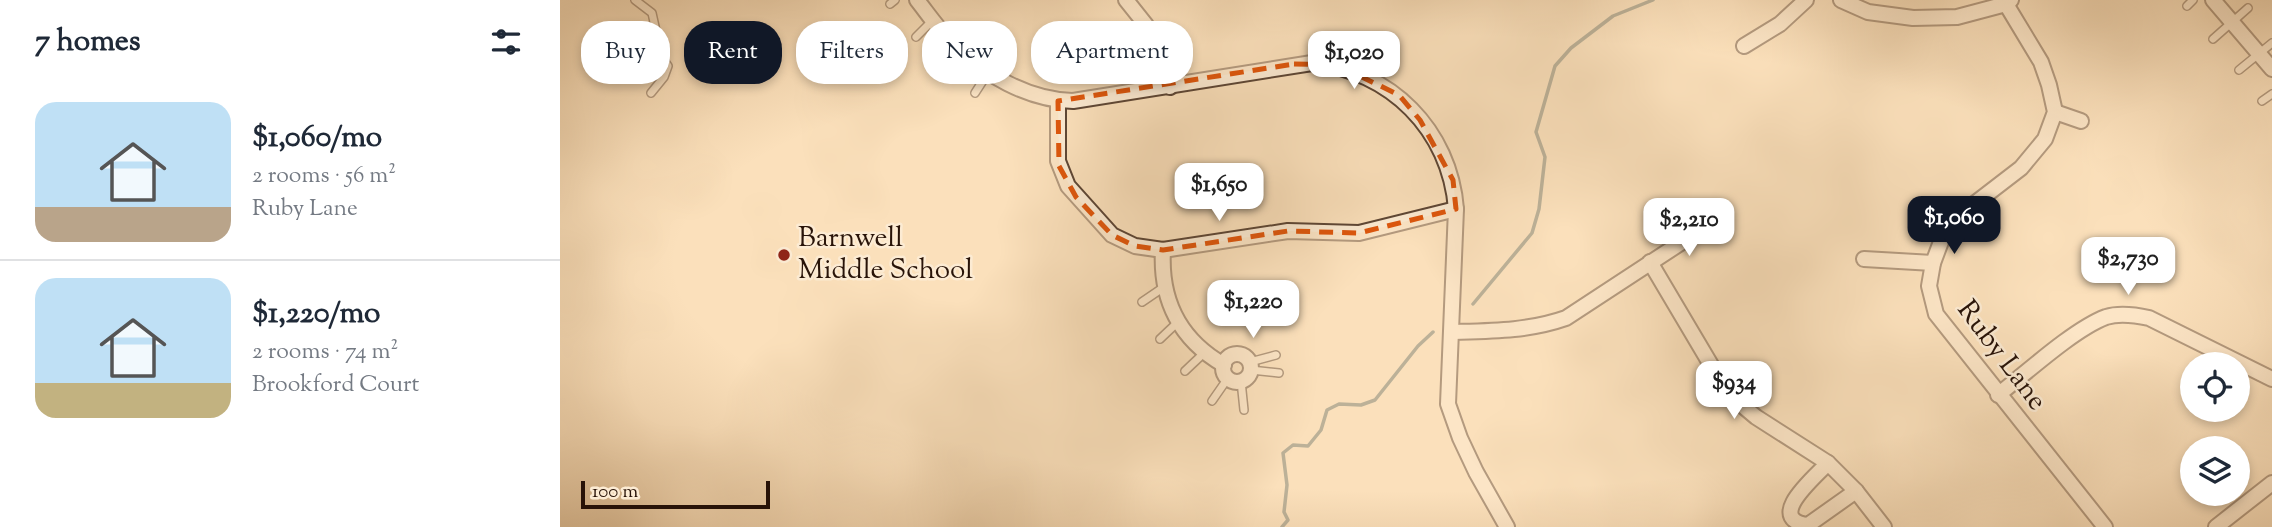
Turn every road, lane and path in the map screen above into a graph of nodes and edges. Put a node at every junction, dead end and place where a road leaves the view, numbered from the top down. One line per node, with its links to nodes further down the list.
1 (635, 0): 21 (lane)
2 (917, 0): 9 (street)
3 (1126, 0): 20 (street)
4 (1807, 0): 14 (street)
5 (1841, 0): 7 (street)
6 (2213, 0): 10 (street)
7 (2008, 2): 26 (street)
8 (2248, 8): 10 (lane)
9 (933, 20): 11 (lane)
10 (2231, 22): 12 (lane); 15 (street)
11 (916, 37)
12 (2213, 38)
13 (2272, 43): 15 (lane)
14 (1744, 46)
15 (2259, 54): 16 (street); 17 (lane)
16 (2272, 69)
17 (2239, 70)
18 (980, 84): 22 (lane)
19 (1010, 84): 24 (street)
20 (1170, 87): 24 (street); 28 (street)
21 (651, 93)
22 (975, 93)
23 (2272, 94): 25 (lane)
24 (1058, 100): 30 (street)
25 (2262, 102)
26 (2055, 111): 27 (street); 33 (street, Ruby Lane)
27 (2081, 121)
28 (1457, 209): 30 (street); 37 (street)
29 (1708, 225): 32 (street)
30 (1163, 250): 34 (street)
31 (1864, 259): 33 (street)
32 (1650, 261): 37 (street); 48 (street)
33 (1933, 263): 45 (street, Ruby Lane)
34 (1164, 287): 35 (lane); 36 (street)
35 (1142, 302)
36 (1179, 321): 38 (lane); 39 (street)
37 (1453, 332): 51 (street)
38 (1160, 338)
39 (1204, 354): 41 (lane); 42 (street)
40 (1276, 355): 42 (lane)
41 (1185, 371)
42 (1239, 371): 43 (lane); 46 (lane); 47 (lane)
43 (1279, 373)
44 (2272, 379): 45 (street)
45 (1998, 395): 53 (street, Ruby Lane)
46 (1212, 401)
47 (1244, 410)
48 (1828, 463): 50 (street); 50 (street)
49 (2272, 483): 54 (street)
50 (1856, 491): 52 (street)
51 (1507, 527)
52 (1884, 527)
53 (2105, 527)
54 (2216, 527)

